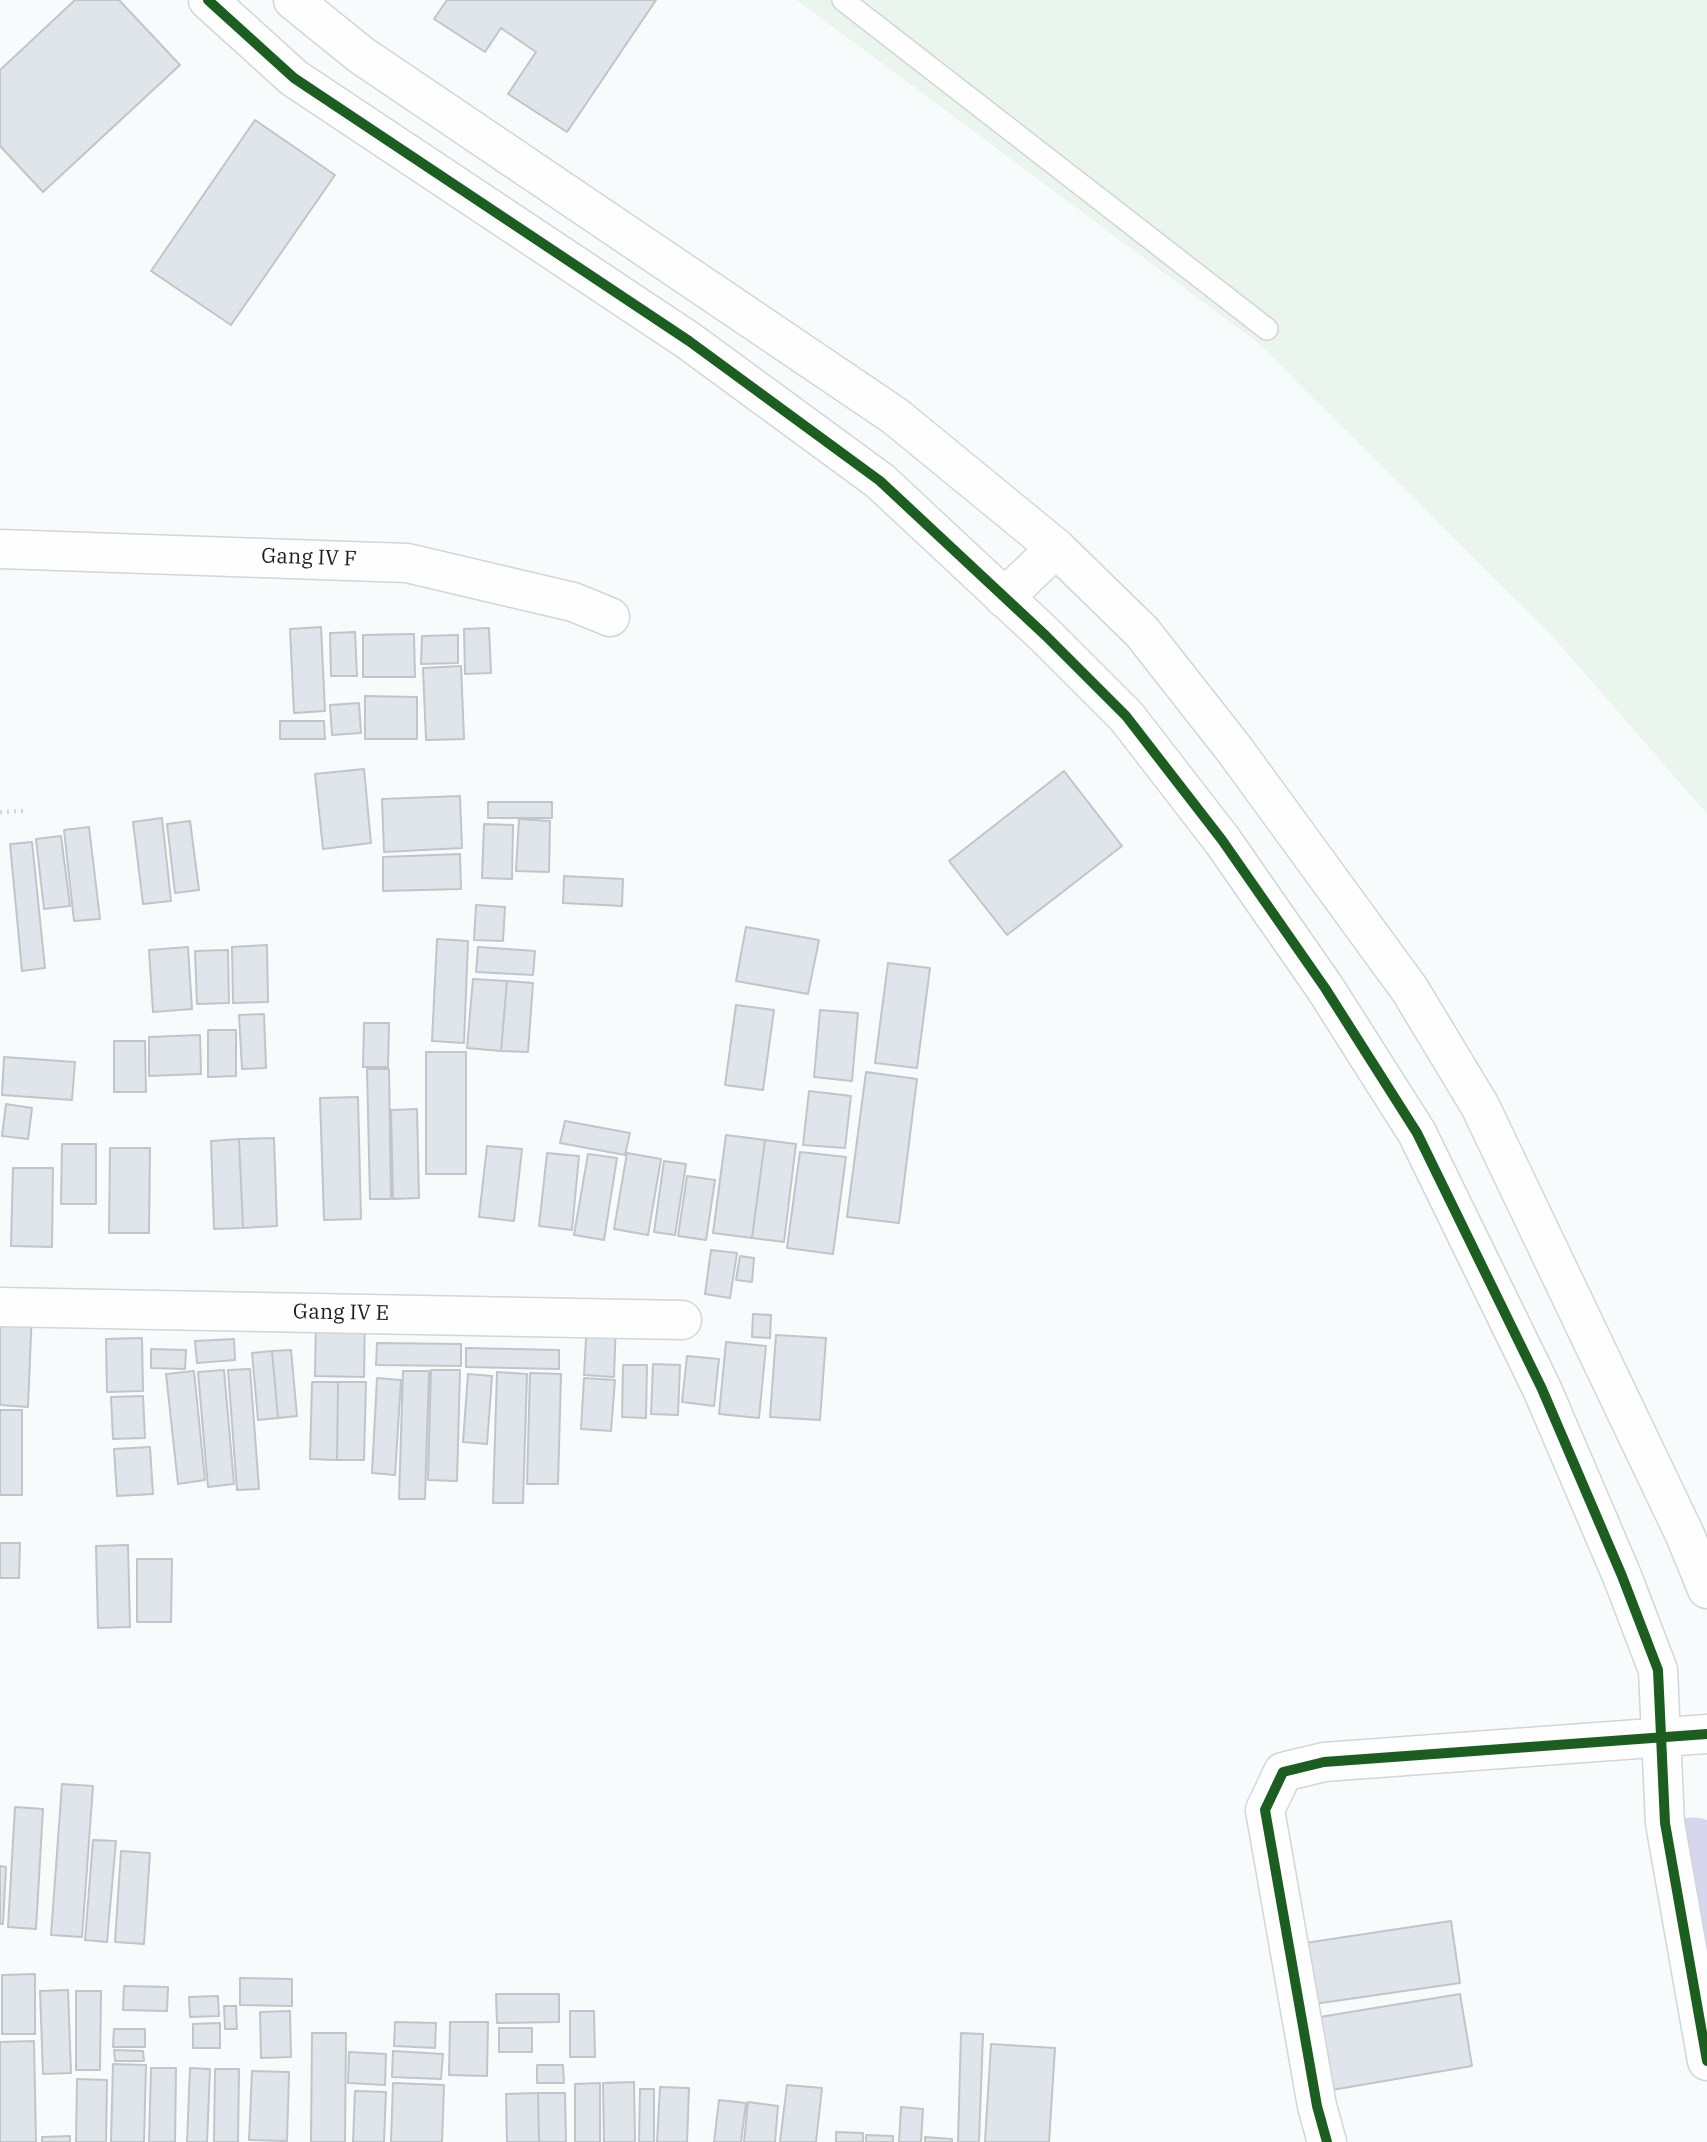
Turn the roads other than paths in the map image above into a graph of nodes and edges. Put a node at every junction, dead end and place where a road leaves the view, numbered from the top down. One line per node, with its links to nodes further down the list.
1 (208, 0): 7 (street)
2 (293, 0): 5 (street)
3 (843, 0): 4 (lane)
4 (1267, 329)
5 (1056, 548): 7 (street); 11 (street)
6 (0, 549): 8 (street, Gang IV F)
7 (1004, 598): 13 (street)
8 (611, 617)
9 (0, 1307): 10 (street, Gang IV E)
10 (682, 1320)
11 (1707, 1589)
12 (1707, 1734): 13 (street)
13 (1662, 1736): 14 (street); 15 (street)
14 (1707, 2061)
15 (1327, 2142)

